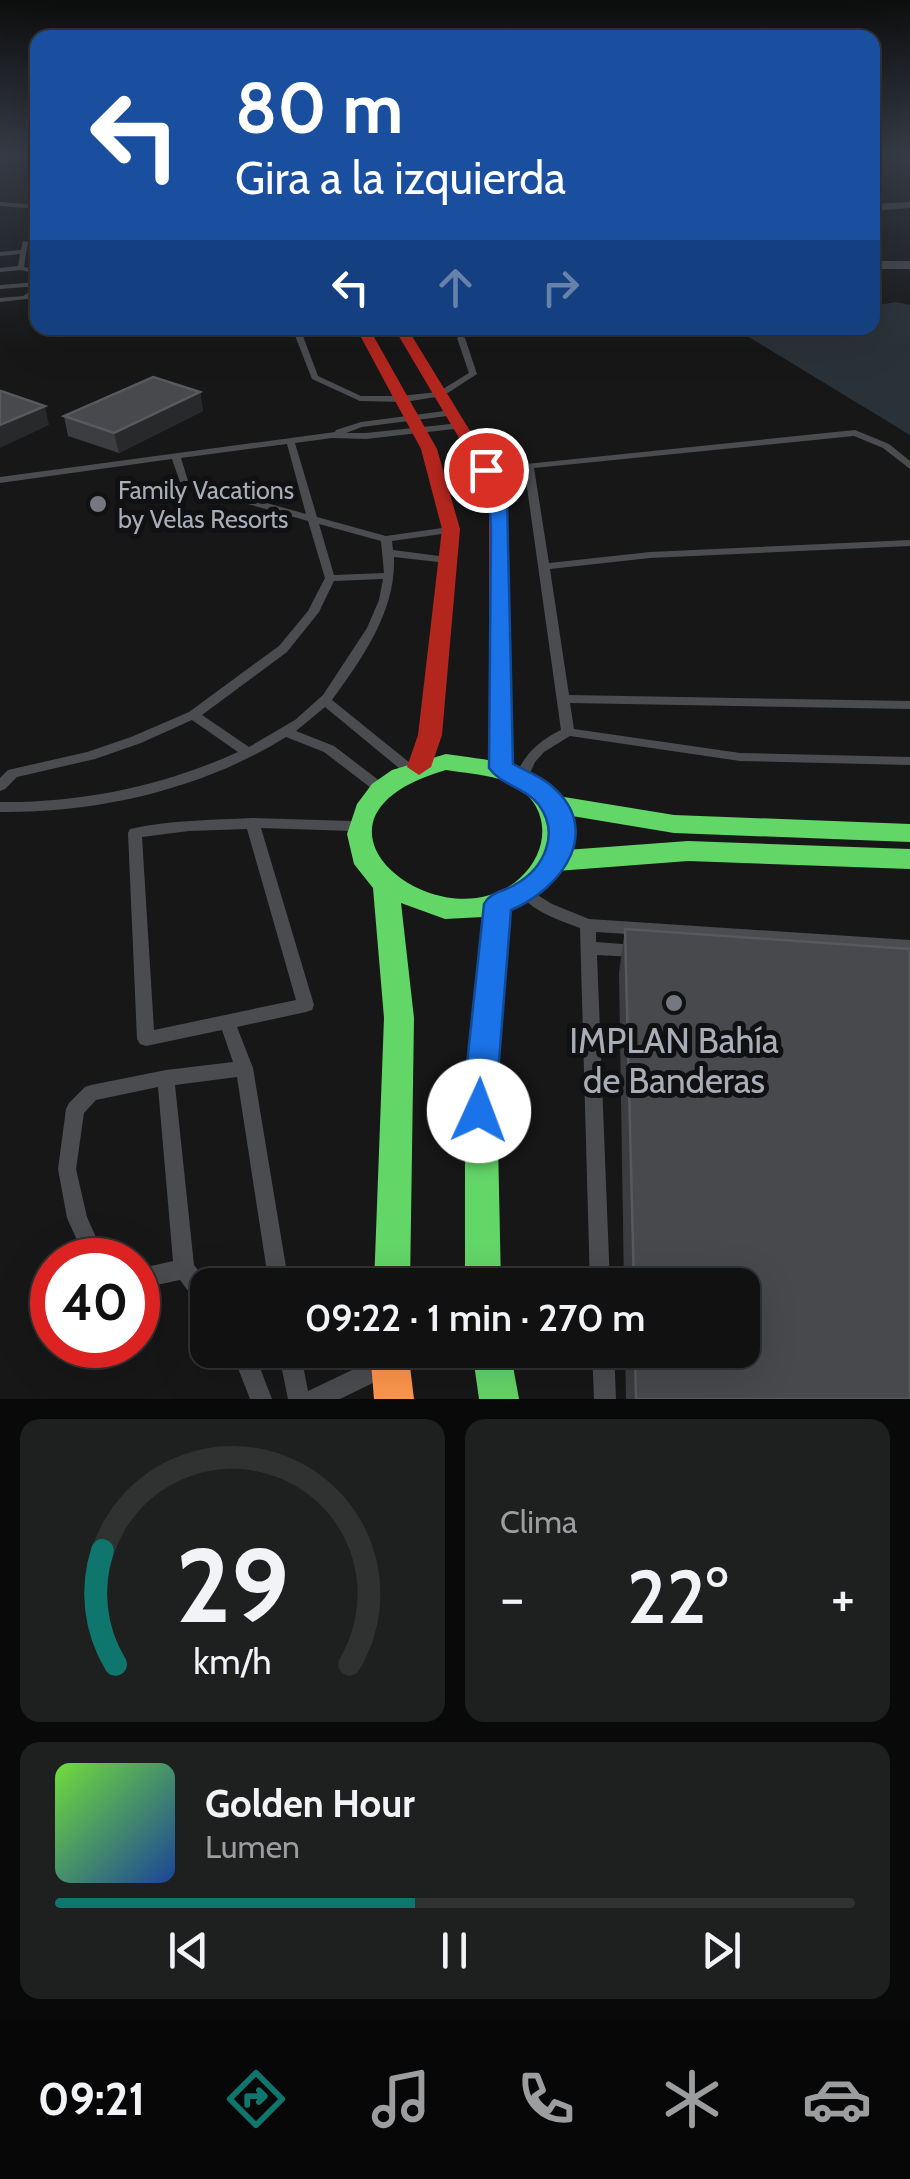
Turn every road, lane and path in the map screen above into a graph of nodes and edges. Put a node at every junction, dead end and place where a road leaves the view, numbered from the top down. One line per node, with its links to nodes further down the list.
1 (24, 250): 2 (lane); 3 (lane); 6 (lane)
2 (30, 251)
3 (0, 254)
4 (880, 265): 5 (street)
5 (910, 265)
6 (21, 268): 7 (lane); 8 (lane)
7 (0, 270)
8 (30, 270)
9 (0, 287): 10 (lane)
10 (30, 287)
11 (30, 294): 12 (lane)
12 (0, 300)
13 (299, 335): 17 (lane)
14 (366, 335): 17 (street)
15 (404, 335): 18 (street)
16 (461, 338): 18 (lane)
17 (410, 411): 18 (lane); 18 (lane); 18 (lane); 19 (lane); 24 (street)
18 (450, 411): 40 (street)
19 (290, 440): 20 (lane); 23 (lane)
20 (175, 455): 22 (lane); 23 (lane)
21 (910, 466): 28 (lane)
22 (0, 480)
23 (312, 520): 26 (lane); 30 (lane)
24 (451, 530): 26 (lane); 27 (street)
25 (910, 543): 28 (lane)
26 (388, 546): 27 (lane); 29 (lane)
27 (447, 560): 39 (street)
28 (543, 567): 31 (lane)
29 (389, 576): 30 (lane); 32 (lane)
30 (330, 578): 34 (lane)
31 (566, 699): 33 (lane); 36 (lane)
32 (326, 700): 35 (lane); 39 (lane)
33 (910, 705)
34 (194, 714): 37 (lane); 41 (lane)
35 (285, 732): 37 (lane); 42 (lane)
36 (568, 732): 38 (lane); 40 (lane)
37 (249, 754): 44 (lane)
38 (910, 761)
39 (415, 769): 40 (street); 42 (street)
40 (512, 773): 43 (street)
41 (0, 786)
42 (380, 788): 46 (street)
43 (552, 804): 47 (street); 49 (street)
44 (0, 807)
45 (252, 823): 46 (lane); 57 (lane); 57 (lane)
46 (357, 826): 50 (street)
47 (910, 833)
48 (910, 860): 49 (street)
49 (556, 861): 51 (street)
50 (386, 888): 52 (street); 62 (street)
51 (525, 893): 52 (street); 53 (lane)
52 (498, 904): 63 (street)
53 (588, 926): 54 (lane); 55 (lane)
54 (910, 946)
55 (588, 948): 56 (lane); 64 (lane)
56 (654, 952)
57 (227, 1022): 58 (lane)
58 (244, 1068): 59 (lane); 61 (lane)
59 (166, 1078): 60 (lane); 65 (lane)
60 (86, 1238)
61 (276, 1268)
62 (392, 1268)
63 (482, 1268)
64 (599, 1268)
65 (184, 1269): 66 (lane); 67 (lane)
66 (160, 1275)
67 (190, 1277)
68 (249, 1368): 74 (lane)
69 (293, 1368): 75 (lane)
70 (370, 1368): 76 (lane)
71 (390, 1368): 77 (street)
72 (494, 1368): 78 (street)
73 (604, 1368): 79 (lane)
74 (261, 1399)
75 (299, 1399)
76 (316, 1399)
77 (394, 1399)
78 (499, 1399)
79 (605, 1399)

